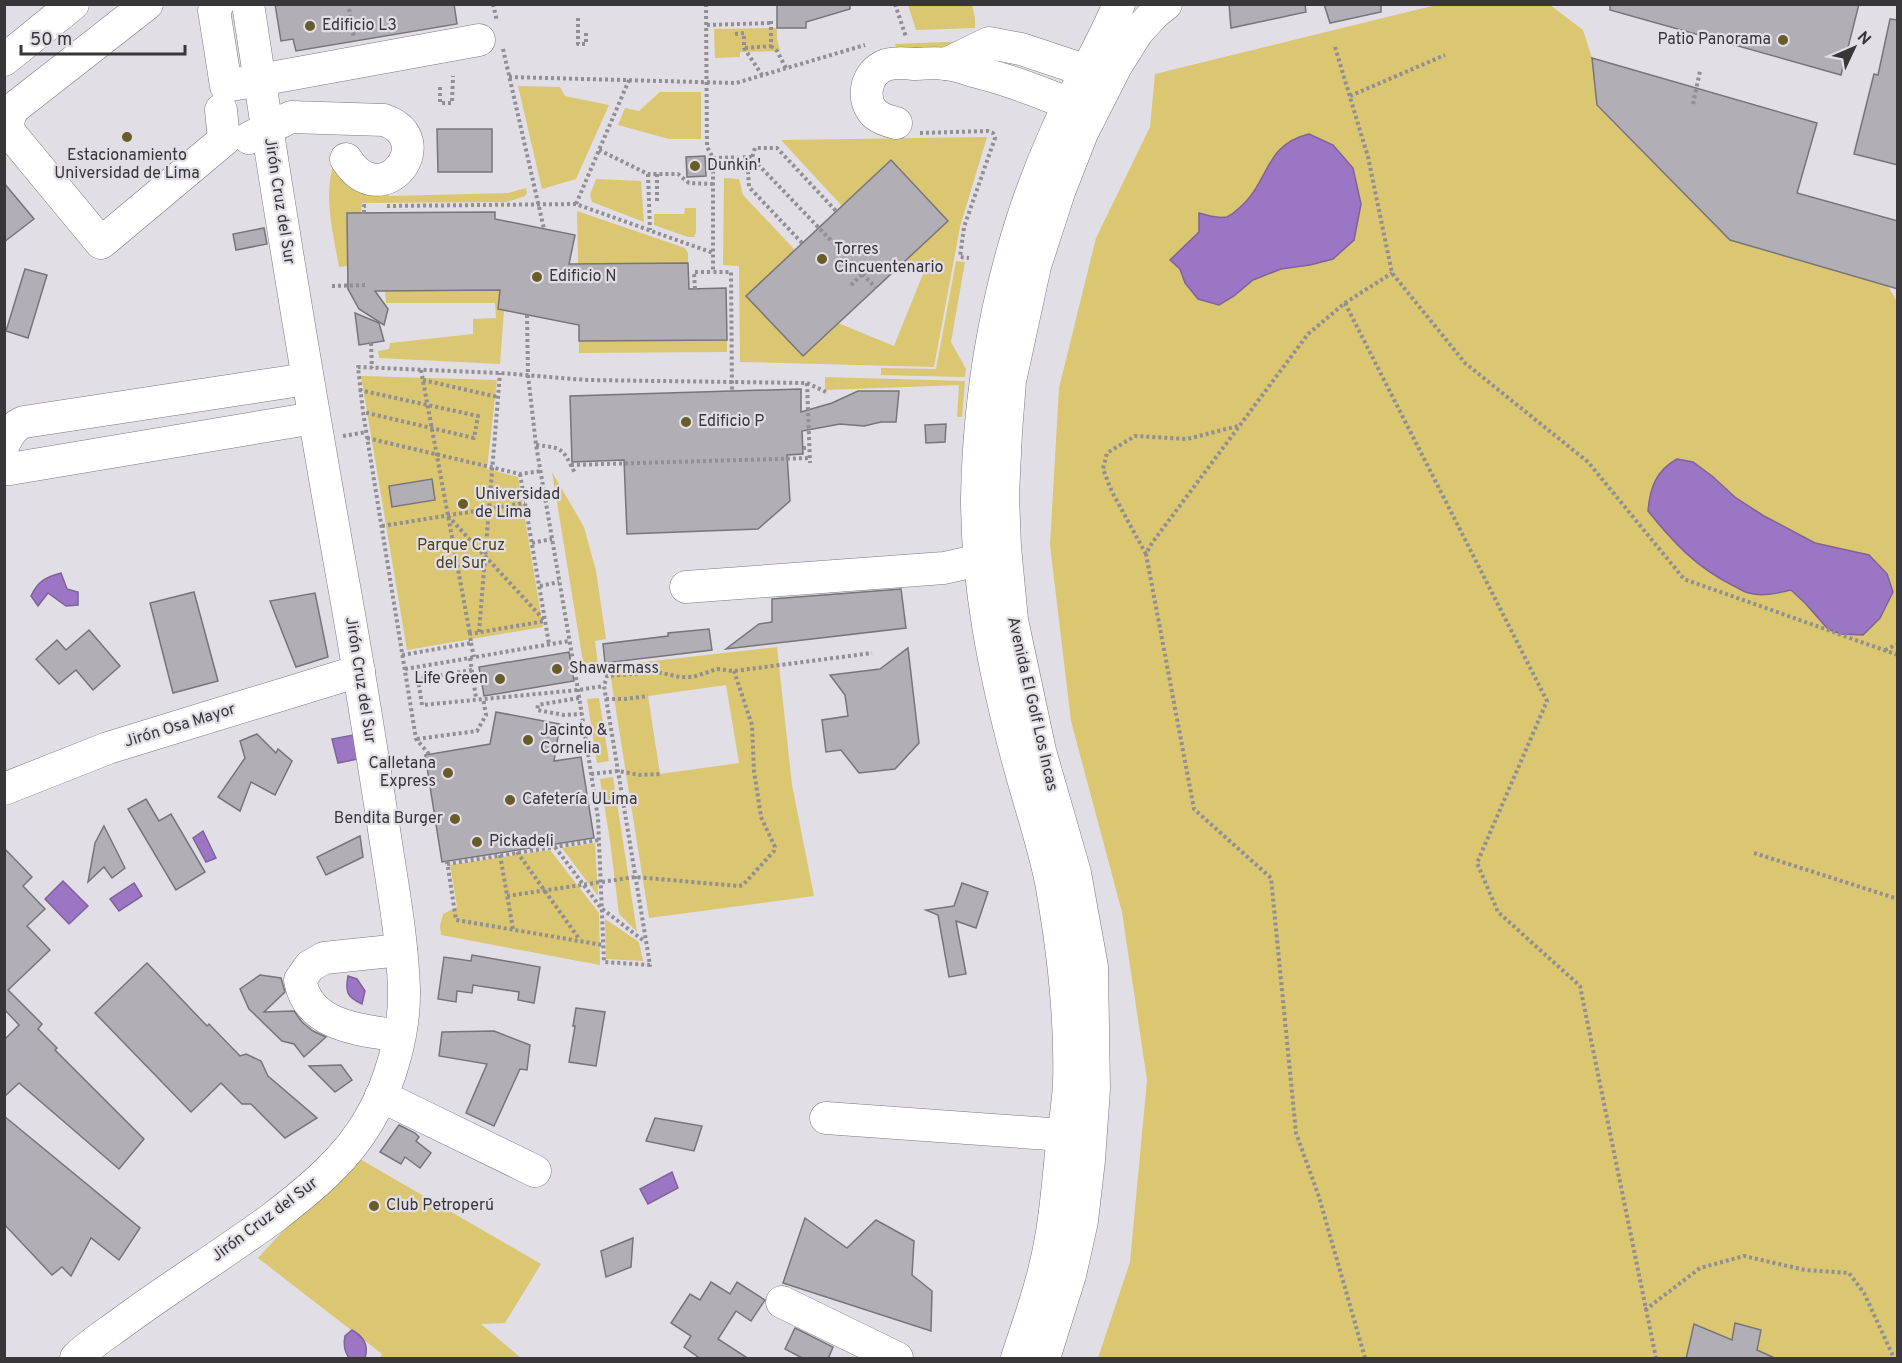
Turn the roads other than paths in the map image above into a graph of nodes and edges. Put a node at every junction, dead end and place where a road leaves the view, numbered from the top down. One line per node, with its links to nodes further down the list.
1 (73, 4): 8 (street)
2 (147, 4): 12 (street)
3 (219, 4): 11 (street)
4 (248, 4): 11 (street, Jirón Cruz del Sur)
5 (1119, 4): 10 (street, Avenida El Golf Los Incas)
6 (1166, 4): 37 (street, Avenida El Golf Los Incas)
7 (492, 35): 11 (street)
8 (9, 47)
9 (946, 64): 10 (street); 13 (street); 15 (street)
10 (1087, 71): 13 (street, Avenida El Golf Los Incas)
11 (260, 80): 16 (street, Jirón Cruz del Sur)
12 (14, 89): 17 (street)
13 (1069, 104): 23 (street, Avenida El Golf Los Incas)
14 (221, 110): 17 (street)
15 (896, 123)
16 (268, 129): 17 (street); 18 (street); 19 (street, Jirón Cruz del Sur)
17 (224, 140)
18 (346, 159)
19 (307, 379): 20 (street, Jirón Cruz del Sur); 21 (street)
20 (314, 418): 22 (street); 25 (street, Jirón Cruz del Sur)
21 (4, 444)
22 (4, 469)
23 (980, 560): 24 (street); 31 (street, Avenida El Golf Los Incas)
24 (686, 587)
25 (359, 671): 26 (street, Jirón Osa Mayor); 27 (street, Jirón Cruz del Sur)
26 (4, 789)
27 (401, 950): 28 (street, Jirón Cruz del Sur); 28 (street)
28 (399, 1036): 29 (street, Jirón Cruz del Sur)
29 (381, 1096): 32 (street); 34 (street, Jirón Cruz del Sur)
30 (826, 1118): 31 (street)
31 (1063, 1135): 36 (street, Avenida El Golf Los Incas)
32 (535, 1171)
33 (783, 1302): 35 (street)
34 (76, 1359)
35 (897, 1359)
36 (1017, 1359)
37 (1044, 1359)

